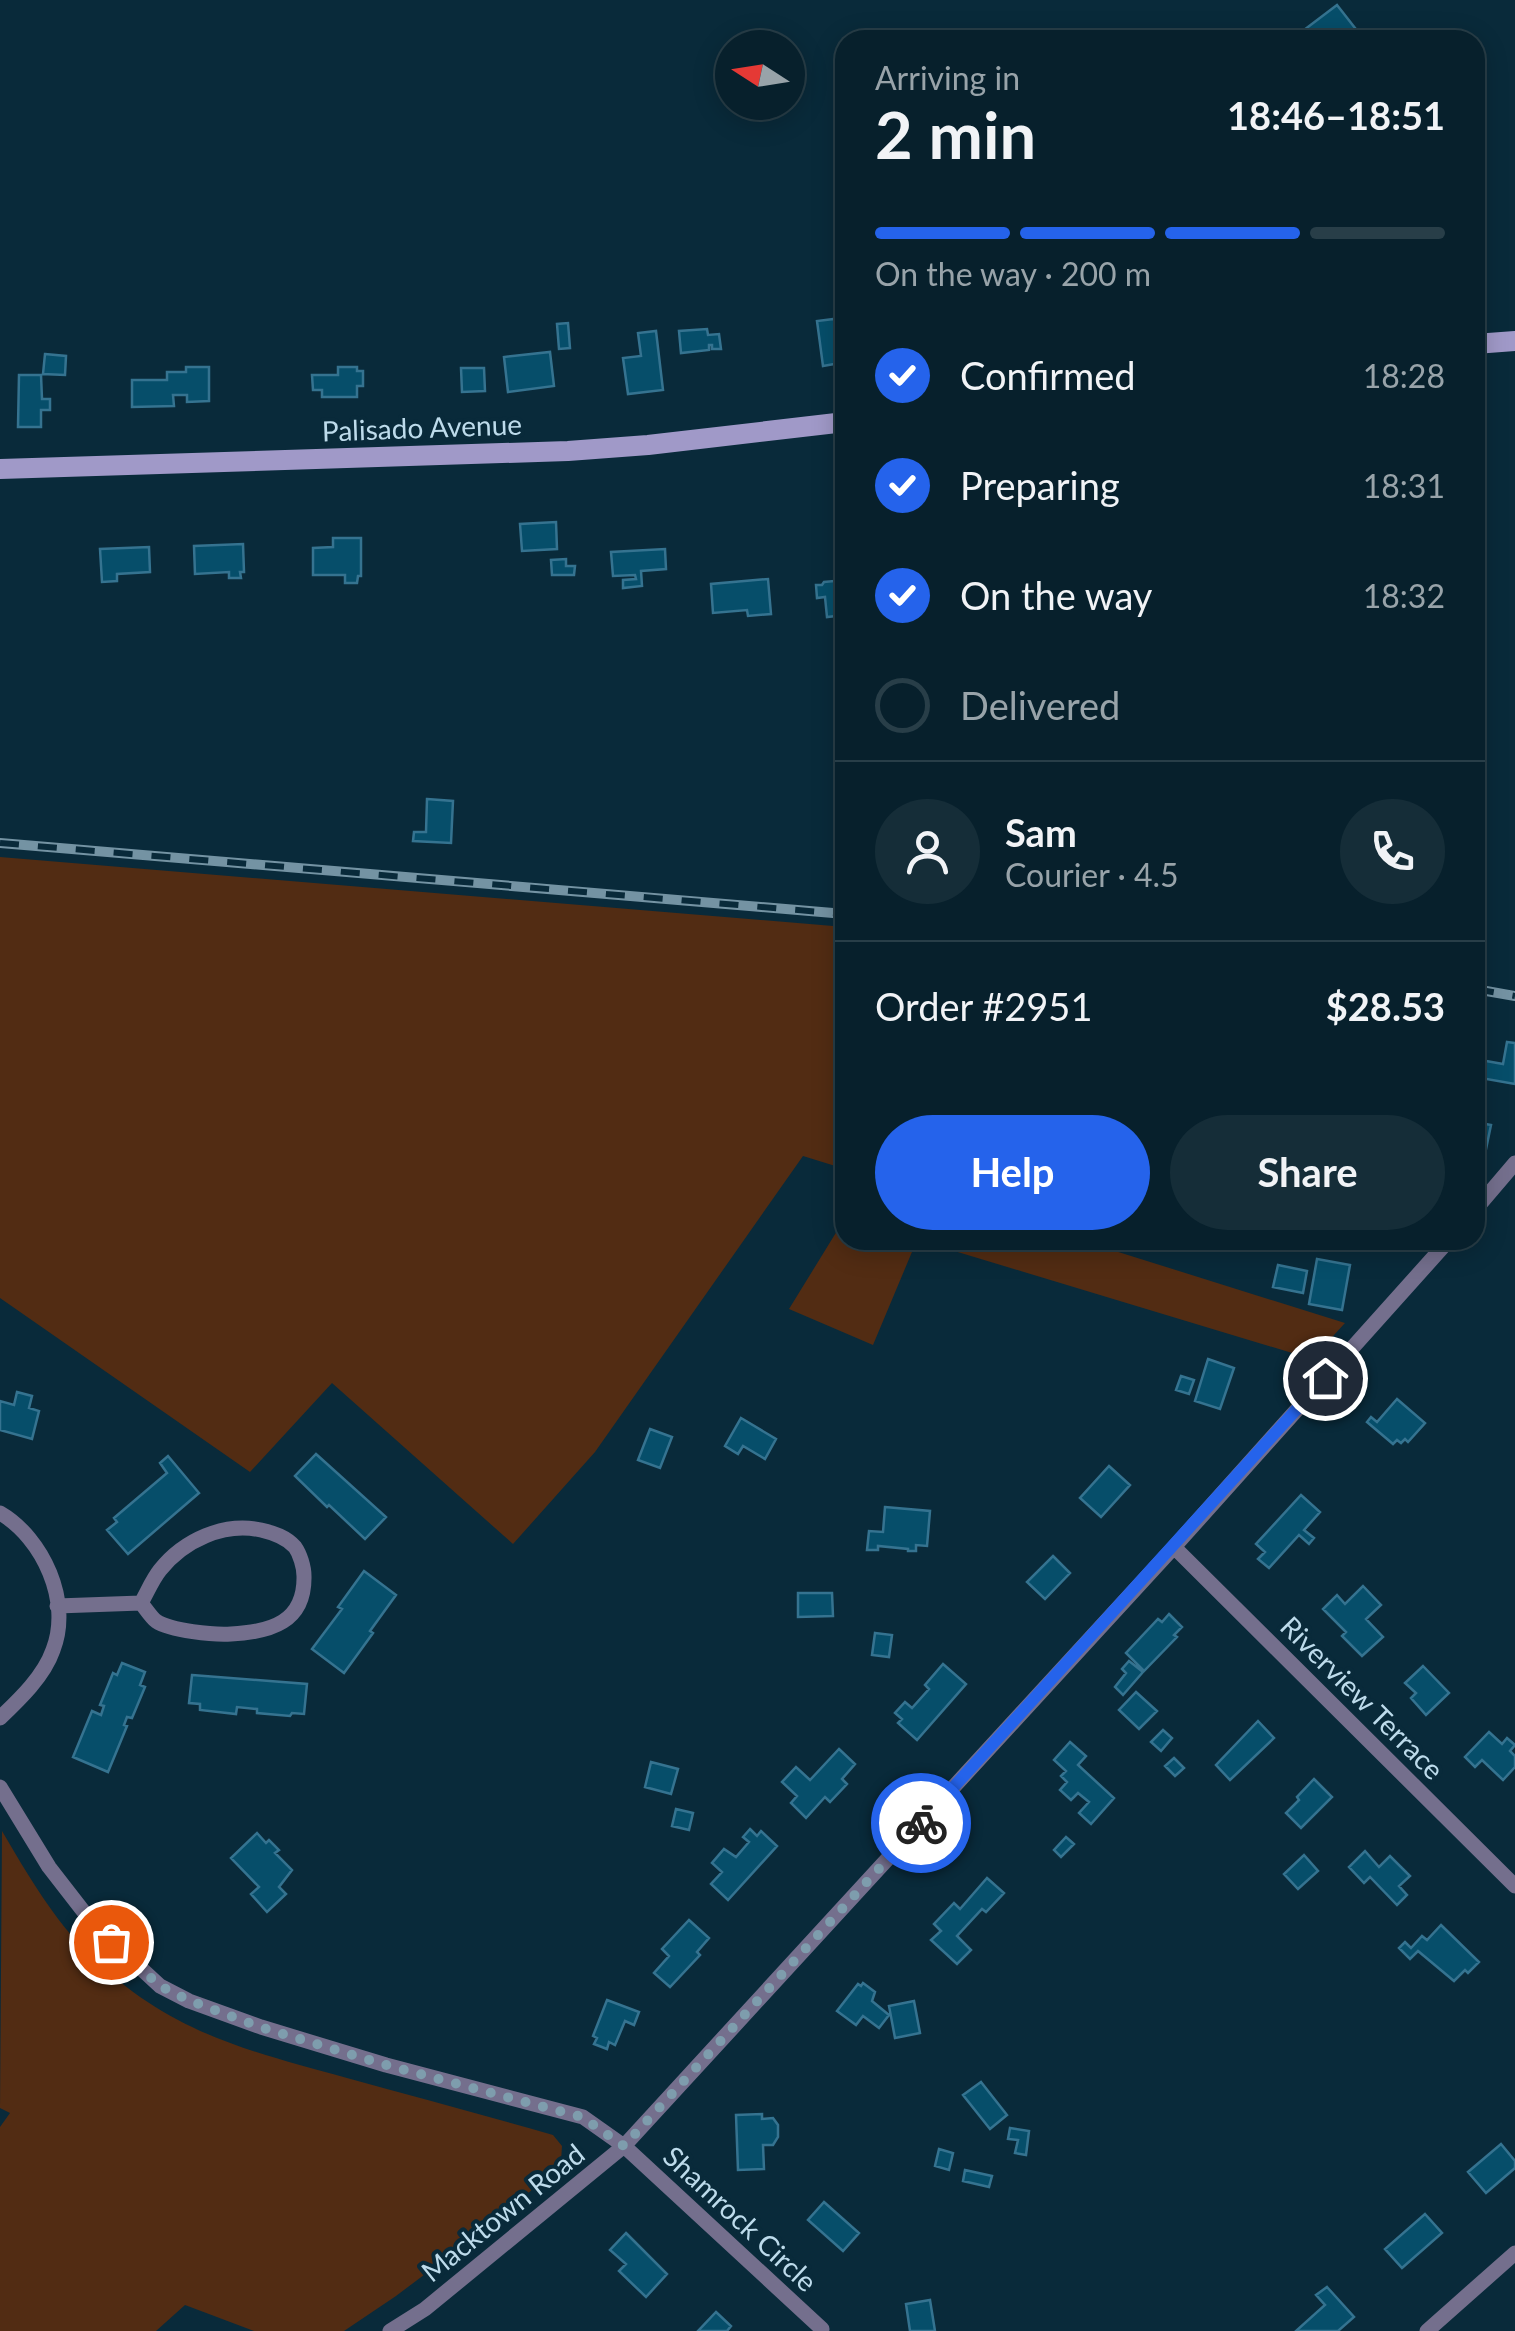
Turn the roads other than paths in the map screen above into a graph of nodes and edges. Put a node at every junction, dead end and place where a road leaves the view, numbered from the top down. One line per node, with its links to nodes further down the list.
1 (1515, 341): 2 (main road)
2 (1485, 343)
3 (835, 423): 4 (main road, Palisado Avenue)
4 (0, 470)
5 (1515, 1163): 6 (street)
6 (1485, 1198)
7 (1440, 1250): 9 (street, Macktown Road)
8 (0, 1513): 11 (street)
9 (1174, 1547): 14 (street, Riverview Terrace); 15 (street, Macktown Road)
10 (141, 1604): 10 (street); 11 (street)
11 (57, 1606): 12 (street)
12 (0, 1718)
13 (0, 1787): 15 (street, Shamrock Circle)
14 (1515, 1886)
15 (624, 2146): 17 (street, Shamrock Circle); 18 (street, Macktown Road)
16 (1515, 2253): 19 (street)
17 (822, 2330)
18 (390, 2331)
19 (1427, 2331)

